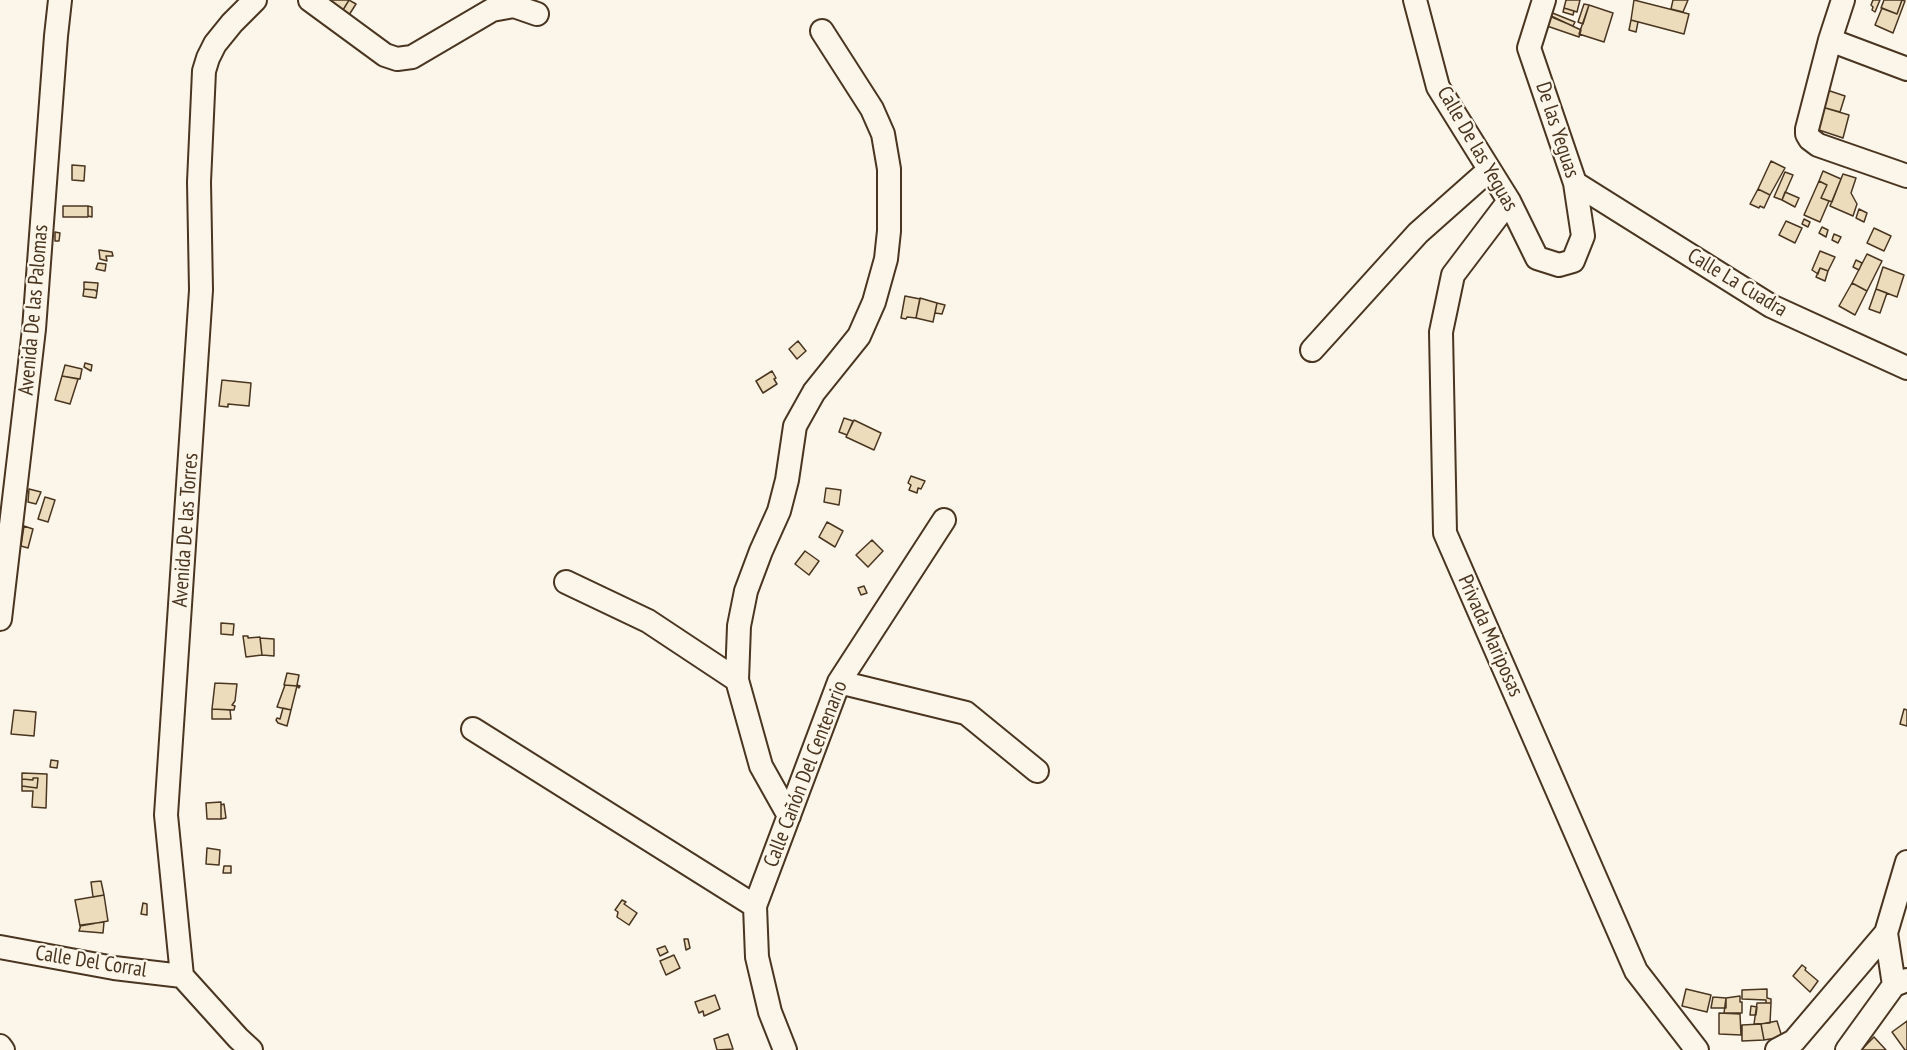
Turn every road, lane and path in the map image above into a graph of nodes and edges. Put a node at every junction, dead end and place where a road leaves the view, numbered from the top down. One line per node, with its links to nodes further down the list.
1 (60, 0): 20 (street, Avenida De las Palomas)
2 (255, 0): 30 (street, Avenida De las Torres)
3 (310, 0): 7 (street)
4 (1415, 0): 11 (street, Calle De las Yeguas)
5 (1544, 0): 13 (street, De las Yeguas)
6 (1843, 0): 9 (street)
7 (537, 14)
8 (822, 31): 21 (street)
9 (1830, 40): 10 (street); 12 (street)
10 (1907, 69)
11 (1490, 170): 14 (street, Calle De las Yeguas); 16 (street)
12 (1907, 176)
13 (1575, 183): 15 (street, De las Yeguas); 17 (street, Calle La Cuadra)
14 (1509, 201): 15 (street, Calle De las Yeguas); 36 (street, Privada Mariposas)
15 (1573, 261)
16 (1312, 351)
17 (1907, 368)
18 (944, 520): 22 (street, Calle Cañón Del Centenario)
19 (566, 582): 21 (street)
20 (0, 619)
21 (737, 680): 25 (street)
22 (839, 682): 24 (street); 25 (street, Calle Cañón Del Centenario)
23 (473, 729): 27 (street)
24 (1036, 771)
25 (789, 816): 27 (street, Calle Cañón Del Centenario)
26 (1907, 862): 28 (street)
27 (755, 906): 35 (street, Calle Cañón Del Centenario)
28 (1886, 933): 31 (street); 37 (street)
29 (0, 947): 30 (street, Calle Del Corral)
30 (182, 976): 34 (street)
31 (1900, 983): 38 (street)
32 (0, 1046): 33 (street)
33 (3, 1050)
34 (251, 1050)
35 (785, 1050)
36 (1697, 1050)
37 (1777, 1050)
38 (1847, 1050)

